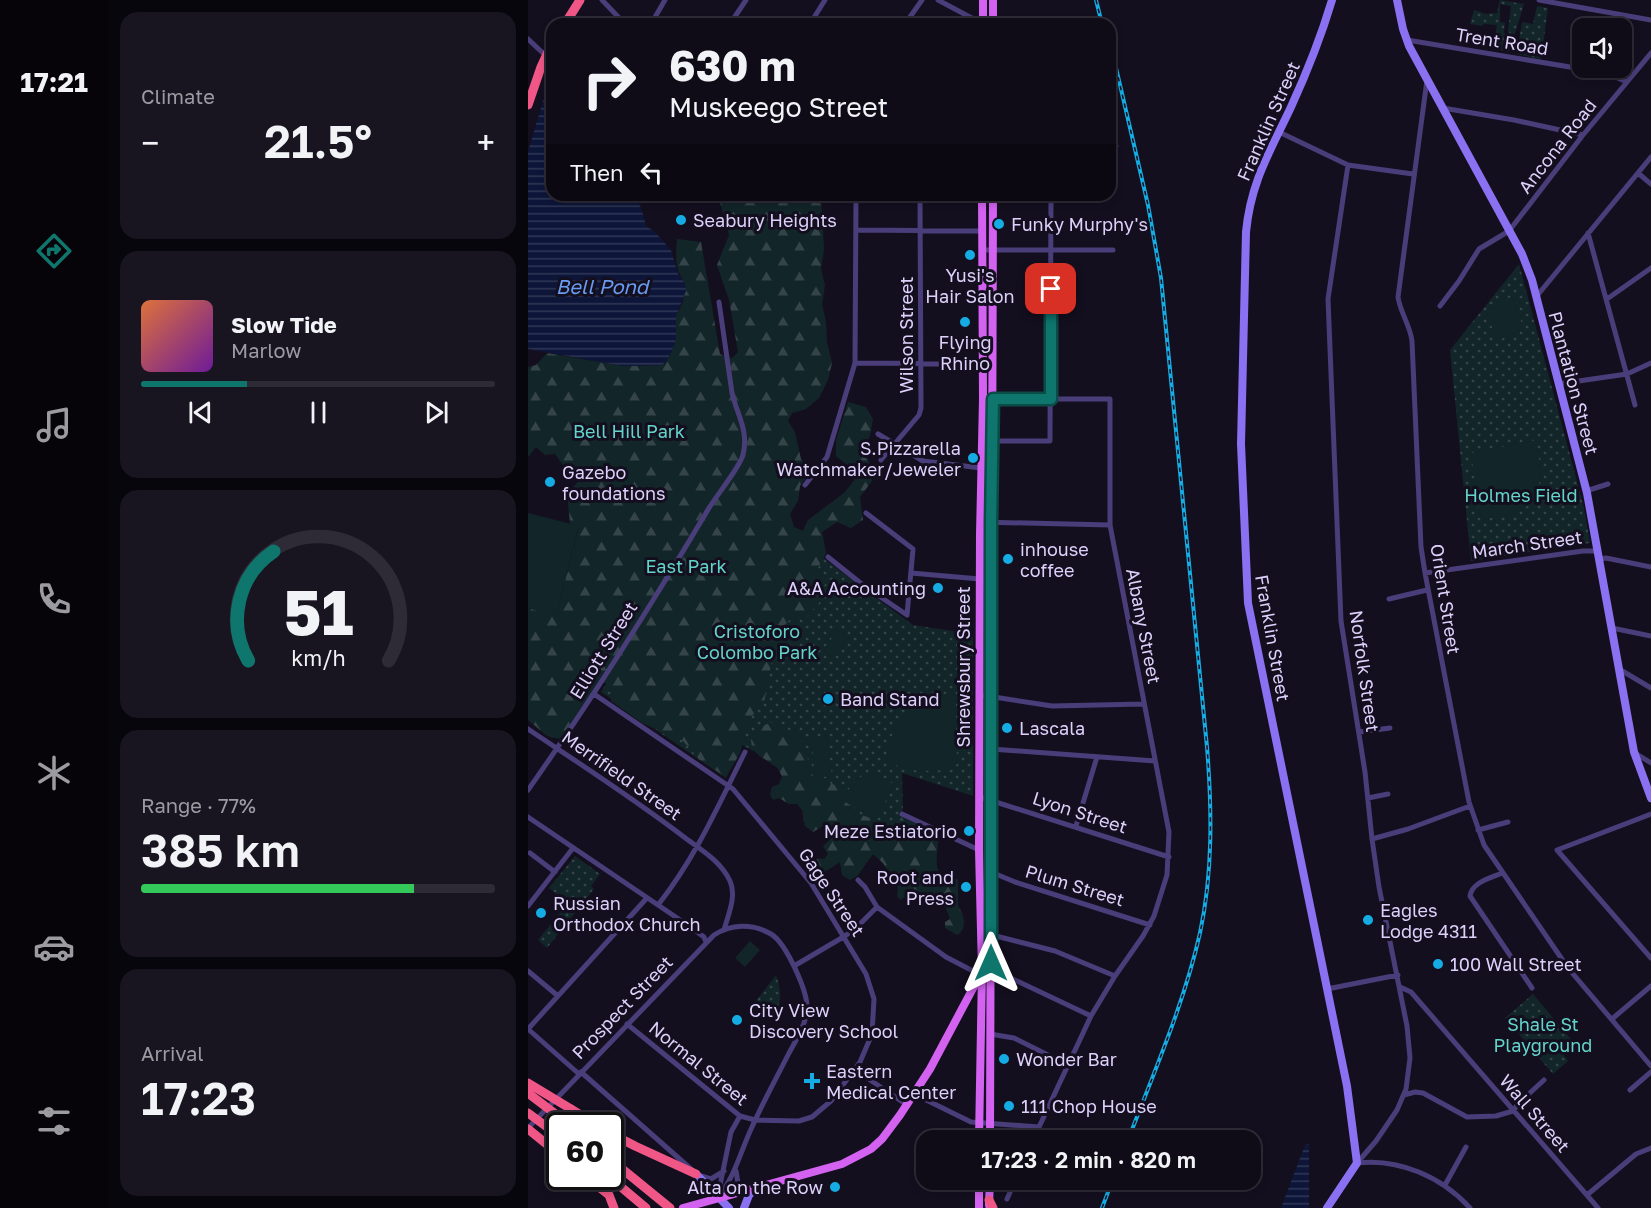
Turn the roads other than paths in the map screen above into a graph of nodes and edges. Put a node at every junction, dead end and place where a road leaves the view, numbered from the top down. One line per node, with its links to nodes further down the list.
1 (580, 0): 13 (highway)
2 (602, 0): 14 (street)
3 (665, 0): 15 (street)
4 (746, 0): 16 (street)
5 (825, 0): 17 (street)
6 (922, 0): 18 (street)
7 (938, 0): 19 (street)
8 (983, 0): 20 (main road)
9 (993, 0): 21 (main road)
10 (1332, 0): 31 (main road, Franklin Street)
11 (1397, 0): 24 (main road, Plantation Street)
12 (1539, 0): 22 (street)
13 (569, 18)
14 (619, 18)
15 (654, 18)
16 (734, 18)
17 (814, 18)
18 (909, 18)
19 (972, 18)
20 (983, 18)
21 (993, 18)
22 (1651, 20)
23 (528, 39): 26 (street)
24 (1407, 40): 27 (main road, Plantation Street); 28 (street, Trent Road)
25 (1651, 53): 28 (street, Ancona Road)
26 (545, 55): 29 (highway)
27 (1427, 79): 30 (main road, Plantation Street); 36 (street, Orient Street)
28 (1627, 82): 32 (street, Ancona Road)
29 (528, 105)
30 (1443, 108): 32 (street); 46 (main road, Plantation Street)
31 (1279, 132): 34 (street); 149 (main road, Franklin Street)
32 (1583, 135): 46 (street, Ancona Road)
33 (1651, 157): 35 (street)
34 (1348, 165): 36 (street); 98 (street, Norfolk Street)
35 (1638, 173): 37 (street); 47 (street)
36 (1413, 174): 83 (street, Orient Street)
37 (1651, 184)
38 (856, 201): 43 (street)
39 (920, 201): 44 (street, Wilson Street)
40 (982, 201): 45 (main road, Shrewsbury Street)
41 (993, 201): 49 (main road, Shrewsbury Street)
42 (1051, 201): 50 (street)
43 (856, 230): 44 (street); 57 (street)
44 (920, 230): 45 (street); 59 (street, Wilson Street)
45 (982, 231): 48 (main road, Shrewsbury Street)
46 (1509, 231): 53 (main road, Plantation Street); 56 (street)
47 (1588, 233): 53 (street); 54 (street)
48 (983, 250): 49 (street); 60 (main road, Shrewsbury Street)
49 (993, 250): 50 (street); 64 (main road, Shrewsbury Street)
50 (1051, 250): 51 (street); 65 (street)
51 (1113, 250)
52 (1651, 268): 54 (street)
53 (1536, 297): 62 (main road, Plantation Street)
54 (1607, 299): 61 (street)
55 (719, 302): 92 (street, Elliott Street)
56 (1440, 306)
57 (855, 363): 59 (street); 73 (street)
58 (1651, 363): 61 (street)
59 (922, 364): 60 (street); 69 (street, Wilson Street)
60 (982, 364): 63 (main road, Shrewsbury Street)
61 (1626, 374): 62 (street); 66 (street)
62 (1558, 384): 74 (main road, Plantation Street)
63 (983, 399): 64 (street); 71 (main road, Shrewsbury Street)
64 (993, 399): 65 (street); 68 (main road, Shrewsbury Street)
65 (1051, 399): 68 (street); 78 (street, Albany Street)
66 (1635, 405)
67 (878, 434): 69 (street)
68 (992, 441): 77 (main road, Shrewsbury Street)
69 (896, 443): 70 (street, Wilson Street); 71 (street)
70 (881, 460)
71 (981, 468): 76 (main road, Shrewsbury Street)
72 (1608, 484): 74 (street)
73 (805, 485)
74 (1586, 491): 79 (main road, Plantation Street)
75 (866, 513): 82 (street)
76 (980, 522): 77 (street); 84 (main road, Shrewsbury Street)
77 (991, 523): 78 (street); 85 (main road, Shrewsbury Street)
78 (1110, 525): 95 (street, Albany Street)
79 (1599, 555): 81 (street, March Street); 83 (street, March Street); 88 (main road, Plantation Street)
80 (828, 557): 82 (street)
81 (1651, 567)
82 (911, 573): 84 (street)
83 (1425, 573): 86 (street, Orient Street)
84 (980, 580): 85 (street); 93 (main road, Shrewsbury Street)
85 (991, 580): 94 (main road, Shrewsbury Street)
86 (1427, 590): 87 (street); 113 (street, Orient Street)
87 (1389, 599)
88 (1612, 628): 89 (street); 90 (main road, Plantation Street)
89 (1651, 636)
90 (1619, 669): 91 (street); 102 (main road, Plantation Street)
91 (1651, 688)
92 (594, 694): 99 (street, Elliott Street); 106 (street, Gage Street)
93 (981, 695): 94 (street); 109 (main road, Shrewsbury Street)
94 (991, 696): 95 (street); 100 (main road, Shrewsbury Street)
95 (1143, 704): 104 (street, Albany Street)
96 (1390, 728): 98 (street)
97 (528, 729): 99 (street, Merrifield Street)
98 (1359, 732): 110 (street, Norfolk Street)
99 (557, 749): 107 (street, Elliott Street); 121 (street, Merrifield Street)
100 (991, 749): 103 (street); 112 (main road, Shrewsbury Street)
101 (745, 752): 106 (street)
102 (1634, 752): 105 (street); 111 (main road, Plantation Street)
103 (1097, 757): 104 (street); 118 (street)
104 (1155, 761): 125 (street, Albany Street)
105 (1651, 763)
106 (729, 785): 121 (street); 138 (street, Gage Street)
107 (528, 790)
108 (1388, 794): 110 (street)
109 (980, 797): 112 (street, Lyon Street); 123 (main road, Shrewsbury Street)
110 (1368, 798): 120 (street, Norfolk Street)
111 (1651, 798)
112 (991, 800): 118 (street, Lyon Street); 127 (main road, Shrewsbury Street)
113 (1470, 806): 119 (street, Orient Street); 120 (street)
114 (902, 814): 123 (street)
115 (1651, 814): 140 (street)
116 (528, 817): 122 (street)
117 (1508, 822): 119 (street)
118 (1076, 826): 125 (street, Lyon Street)
119 (1478, 831): 128 (street, Orient Street)
120 (1371, 839): 144 (street, Norfolk Street)
121 (698, 846): 131 (street); 135 (street)
122 (573, 849): 126 (street); 130 (street)
123 (979, 850): 136 (main road, Shrewsbury Street)
124 (530, 853): 126 (street)
125 (1169, 857): 134 (street, Albany Street)
126 (555, 872): 132 (street)
127 (991, 873): 134 (street, Plum Street); 137 (main road, Shrewsbury Street)
128 (1502, 873): 148 (street); 154 (street, Orient Street)
129 (858, 880): 133 (street)
130 (646, 898): 131 (street); 150 (street)
131 (658, 905): 139 (street)
132 (528, 906)
133 (877, 907): 138 (street); 143 (street)
134 (1150, 925): 145 (street, Albany Street)
135 (724, 930): 139 (street, Prospect Street); 141 (street)
136 (981, 933): 137 (street); 143 (main road, Shrewsbury Street)
137 (991, 934): 143 (main road, Shrewsbury Street); 145 (street)
138 (845, 936): 141 (street); 160 (street, Gage Street)
139 (706, 942): 155 (street, Prospect Street)
140 (1651, 958)
141 (794, 966): 175 (street)
142 (528, 971): 150 (street)
143 (986, 971): 151 (main road); 152 (main road, Shrewsbury Street); 153 (street); 157 (main road, Shrewsbury Street)
144 (1398, 975): 147 (street, Norfolk Street); 149 (street)
145 (1115, 976): 153 (street, Albany Street)
146 (1651, 986): 154 (street)
147 (1400, 987): 168 (street, Norfolk Street); 170 (street, Wall Street)
148 (1532, 988)
149 (1327, 989): 188 (main road, Franklin Street)
150 (558, 996): 156 (street)
151 (966, 1003): 152 (main road); 167 (main road)
152 (980, 1009): 176 (main road, Shrewsbury Street)
153 (1091, 1016): 158 (street, Albany Street)
154 (1612, 1019): 159 (street, Orient Street)
155 (627, 1024): 162 (street, Prospect Street); 174 (street, Normal Street)
156 (528, 1029): 162 (street)
157 (990, 1034): 158 (street); 177 (main road, Shrewsbury Street)
158 (1068, 1065): 179 (street, Albany Street)
159 (1651, 1066)
160 (854, 1069): 169 (street); 175 (street, Gage Street)
161 (1651, 1072): 165 (street)
162 (580, 1073): 180 (street, Prospect Street); 192 (street)
163 (1544, 1080): 170 (street)
164 (528, 1083): 172 (highway, bridge)
165 (1630, 1090)
166 (528, 1094): 171 (highway, bridge)
167 (914, 1094): 169 (main road); 176 (street)
168 (1404, 1095): 170 (street); 188 (street, Norfolk Street)
169 (907, 1105): 194 (main road)
170 (1513, 1111): 202 (street, Wall Street)
171 (552, 1112)
172 (577, 1112)
173 (528, 1113): 178 (highway, bridge)
174 (740, 1116): 175 (street, Normal Street); 191 (street)
175 (755, 1120): 189 (street)
176 (979, 1123): 177 (street); 181 (main road, Shrewsbury Street)
177 (990, 1125): 179 (street); 182 (main road, Shrewsbury Street)
178 (546, 1126)
179 (1039, 1127): 183 (street, Albany Street)
180 (528, 1129): 185 (highway)
181 (979, 1130)
182 (990, 1130)
183 (1038, 1130)
184 (624, 1140): 192 (highway)
185 (546, 1143)
186 (1466, 1147): 193 (street)
187 (1651, 1148): 202 (street)
188 (1357, 1163): 193 (street); 214 (main road)
189 (735, 1167): 200 (street); 203 (street)
190 (624, 1170): 209 (highway)
191 (724, 1171): 192 (street); 203 (street)
192 (696, 1174): 203 (main road)
193 (1445, 1185): 215 (street)
194 (758, 1187): 200 (main road); 212 (main road)
195 (603, 1190): 201 (highway)
196 (624, 1190): 208 (highway)
197 (980, 1190): 213 (main road)
198 (990, 1190): 205 (main road)
199 (1011, 1190): 204 (street)
200 (744, 1191): 203 (main road)
201 (609, 1195): 206 (highway); 207 (highway)
202 (1587, 1195): 216 (street, Wall Street)
203 (718, 1197): 210 (main road); 211 (main road)
204 (1007, 1199)
205 (991, 1205)
206 (614, 1208)
207 (624, 1208)
208 (646, 1208)
209 (670, 1208)
210 (682, 1208)
211 (729, 1208)
212 (744, 1208)
213 (979, 1208)
214 (1327, 1208)
215 (1470, 1208)
216 (1598, 1208)

